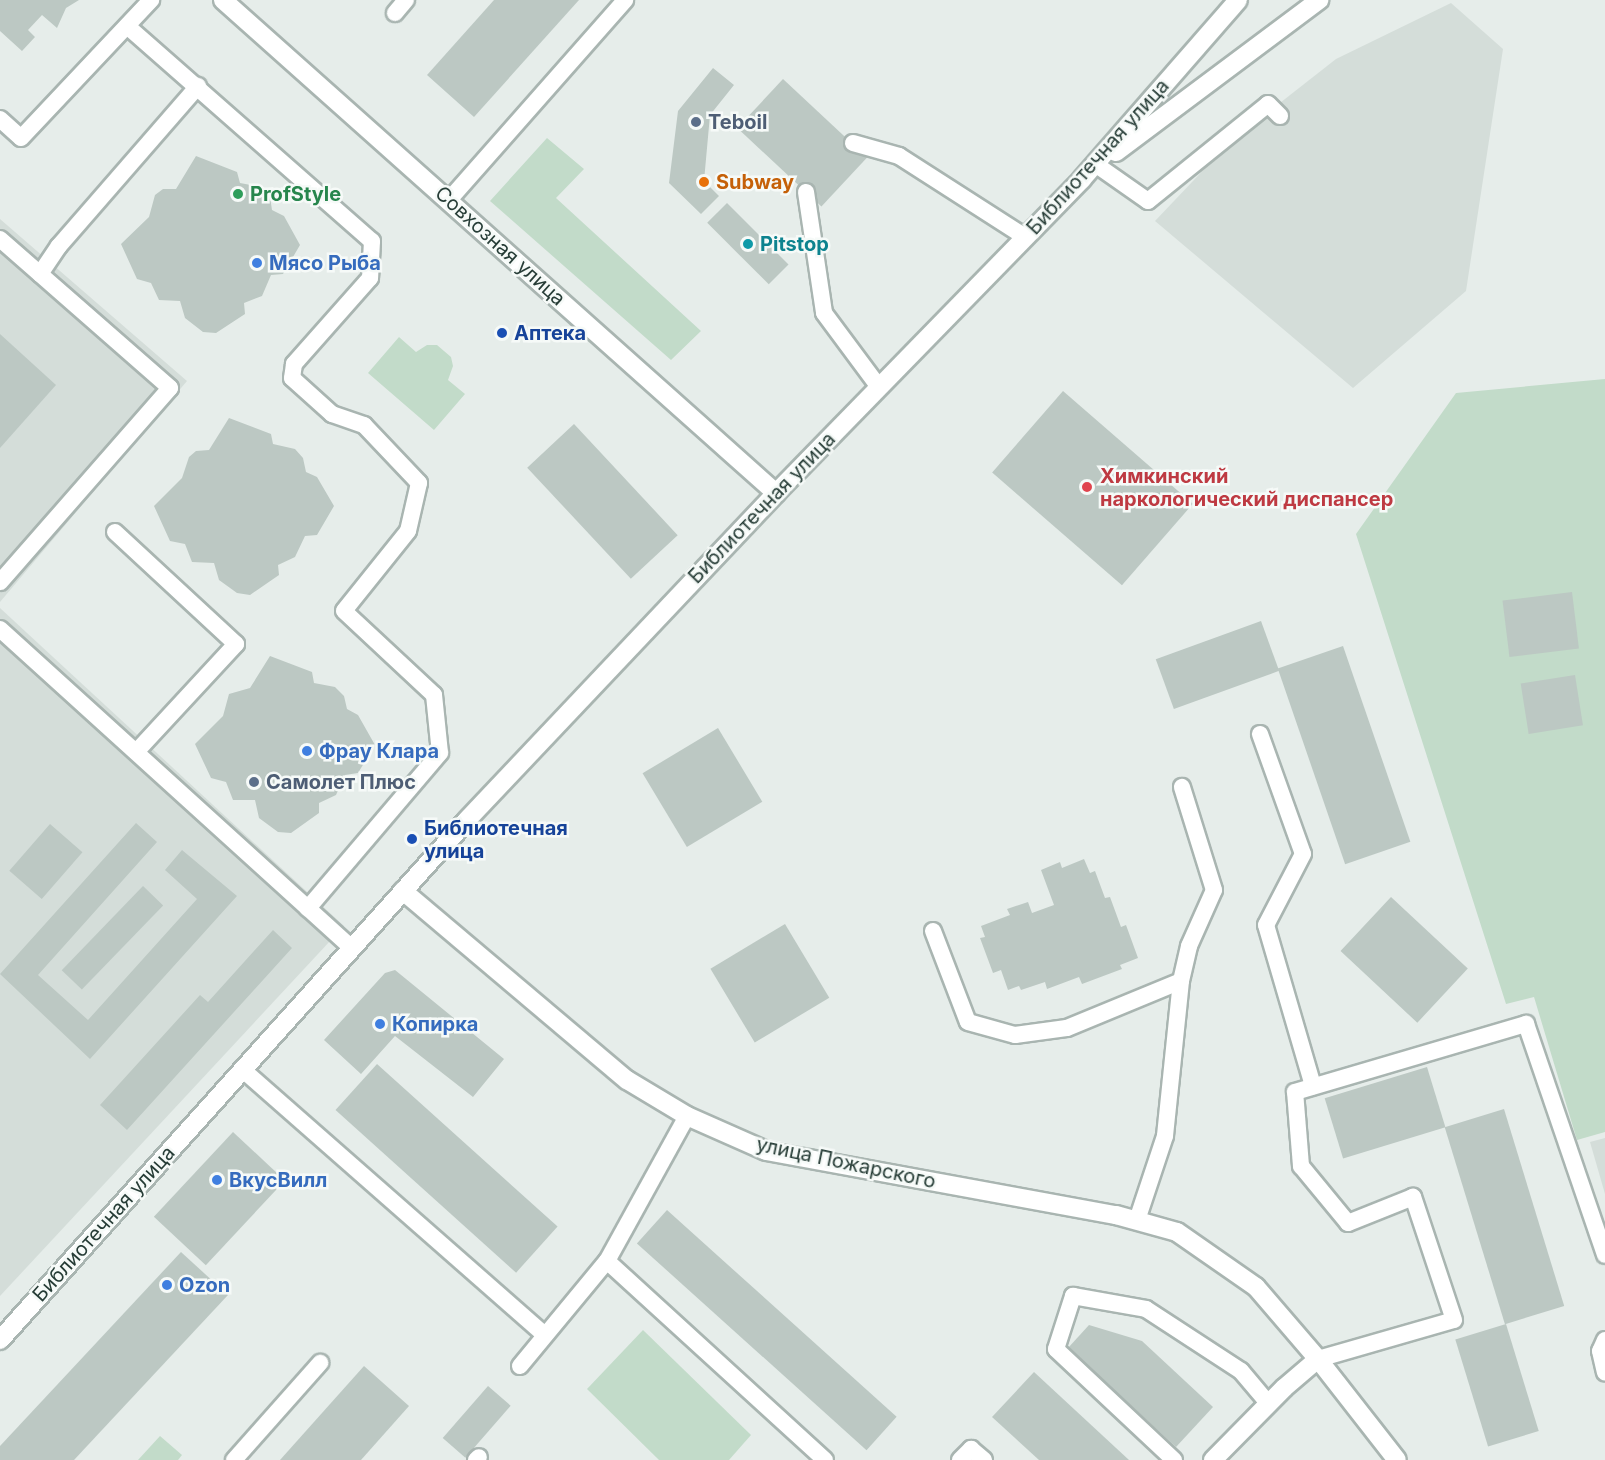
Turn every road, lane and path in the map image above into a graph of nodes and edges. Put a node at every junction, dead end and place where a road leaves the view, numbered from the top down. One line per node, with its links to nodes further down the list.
1 (151, 0): 8 (lane)
2 (223, 0): 16 (street, Совхозная улица)
3 (406, 0): 7 (lane)
4 (626, 0): 16 (lane)
5 (1238, 0): 14 (street, Библиотечная улица)
6 (1319, 0): 13 (street)
7 (394, 13)
8 (127, 26): 9 (lane); 11 (lane)
9 (198, 86): 19 (lane); 29 (lane)
10 (1280, 116): 13 (lane)
11 (0, 119)
12 (853, 144): 17 (lane)
13 (1098, 166): 14 (street)
14 (1082, 179): 17 (street, Библиотечная улица)
15 (806, 192): 20 (lane)
16 (448, 201): 21 (street, Совхозная улица)
17 (1025, 237): 20 (street, Библиотечная улица)
18 (0, 239): 19 (lane)
19 (40, 274): 23 (lane)
20 (879, 387): 21 (street, Библиотечная улица)
21 (776, 493): 28 (street, Библиотечная улица)
22 (115, 532): 26 (lane)
23 (0, 582)
24 (0, 629): 26 (lane)
25 (1260, 734): 34 (lane)
26 (136, 752): 29 (lane)
27 (1182, 787): 32 (lane)
28 (403, 891): 31 (street, Библиотечная улица); 35 (street, улица Пожарского)
29 (308, 908): 31 (lane)
30 (933, 930): 32 (lane)
31 (352, 948): 33 (street, Библиотечная улица)
32 (1180, 981): 36 (lane)
33 (243, 1070): 39 (lane); 40 (street, Библиотечная улица)
34 (1313, 1086): 37 (lane); 42 (lane)
35 (687, 1116): 36 (street, улица Пожарского); 38 (lane)
36 (1137, 1220): 42 (street, улица Пожарского)
37 (1605, 1255)
38 (607, 1261): 39 (lane); 48 (lane)
39 (545, 1335): 44 (lane)
40 (0, 1340)
41 (1605, 1340): 45 (lane)
42 (1318, 1359): 46 (street); 53 (street, улица Пожарского)
43 (320, 1363): 47 (lane)
44 (520, 1366)
45 (1605, 1372)
46 (1268, 1403): 51 (lane); 52 (street)
47 (234, 1460)
48 (825, 1460)
49 (960, 1460): 50 (lane)
50 (984, 1460)
51 (1174, 1460)
52 (1213, 1460)
53 (1396, 1460)

